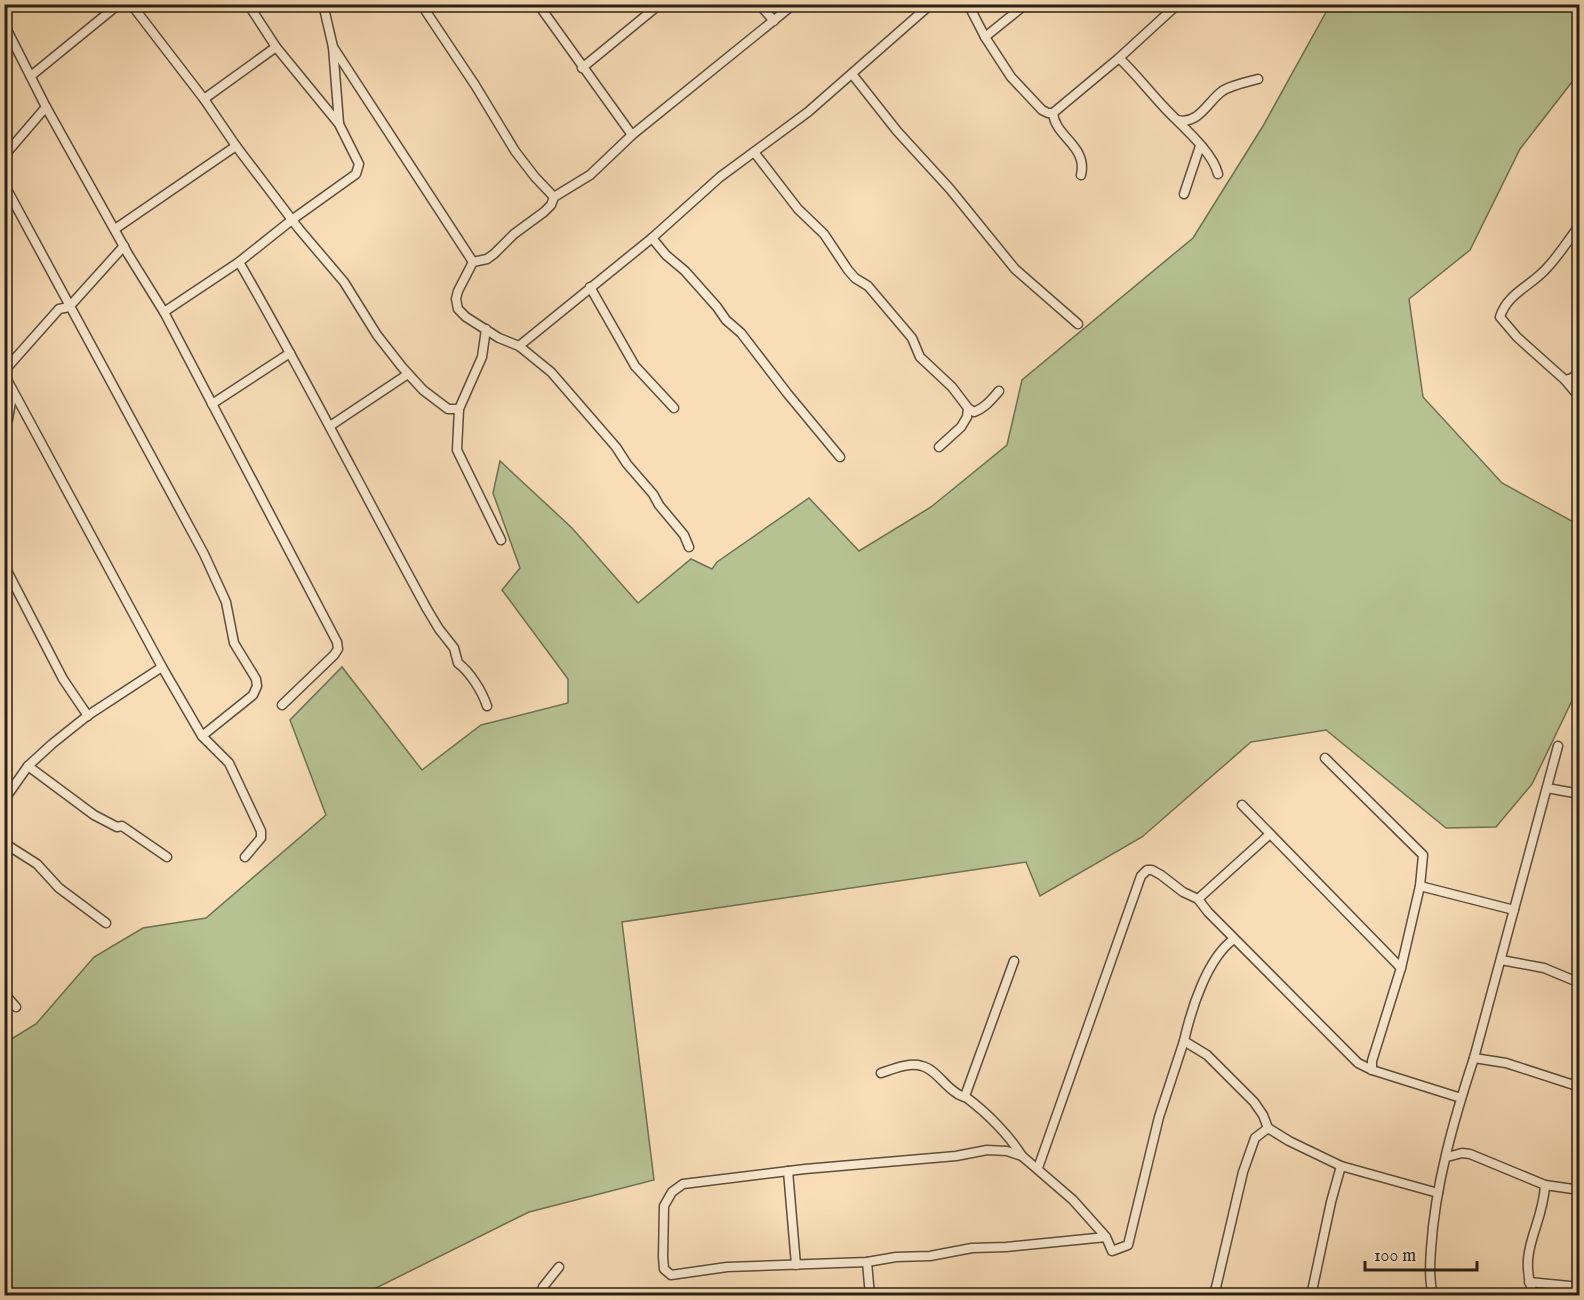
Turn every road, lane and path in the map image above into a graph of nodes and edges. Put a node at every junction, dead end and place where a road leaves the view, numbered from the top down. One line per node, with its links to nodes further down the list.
1 (119, 4): 24 (street)
2 (131, 4): 26 (street)
3 (248, 4): 18 (street)
4 (323, 4): 19 (street)
5 (421, 4): 40 (street)
6 (538, 4): 22 (street)
7 (660, 4): 22 (street)
8 (759, 4): 14 (street)
9 (794, 4): 14 (street)
10 (931, 4): 23 (street)
11 (968, 4): 16 (street)
12 (1026, 4): 16 (street)
13 (1178, 4): 21 (street)
14 (774, 21): 31 (street)
15 (4, 24): 17 (street)
16 (985, 38): 28 (street)
17 (13, 42): 20 (street); 24 (street)
18 (276, 47): 26 (street); 30 (street)
19 (333, 47): 30 (street); 47 (street)
20 (4, 51)
21 (1119, 58): 28 (street); 29 (street)
22 (582, 68): 31 (street)
23 (852, 74): 34 (street); 51 (street)
24 (32, 75): 27 (street)
25 (1258, 79): 29 (street)
26 (204, 99): 32 (street)
27 (46, 107): 35 (street); 43 (street)
28 (1053, 113): 37 (street)
29 (1178, 120): 33 (street)
30 (339, 124): 41 (street)
31 (632, 135): 40 (street)
32 (236, 146): 41 (street); 43 (street)
33 (1200, 146): 36 (street); 39 (street)
34 (754, 152): 44 (street); 64 (street)
35 (4, 156)
36 (1218, 174)
37 (1081, 175)
38 (4, 184): 49 (street)
39 (1184, 195)
40 (554, 197): 47 (street)
41 (293, 219): 46 (street); 57 (street)
42 (1580, 225): 58 (street)
43 (115, 229): 45 (street)
44 (652, 238): 48 (street); 69 (street)
45 (124, 246): 49 (street); 50 (street)
46 (239, 262): 50 (street); 54 (street)
47 (473, 262): 52 (street)
48 (590, 287): 53 (street); 63 (street)
49 (69, 307): 55 (street); 77 (street)
50 (164, 312): 62 (street)
51 (1078, 324)
52 (486, 330): 53 (street); 65 (street)
53 (519, 346): 71 (street)
54 (290, 353): 62 (street); 67 (street)
55 (4, 372): 61 (street)
56 (1580, 372): 58 (street)
57 (408, 374): 65 (street); 67 (street)
58 (1565, 380): 60 (street)
59 (999, 391): 64 (street)
60 (1580, 398)
61 (10, 401): 66 (street); 73 (street)
62 (212, 404): 74 (street)
63 (674, 408)
64 (968, 408): 68 (street)
65 (459, 409): 70 (street)
66 (4, 426)
67 (330, 426): 75 (street)
68 (939, 447)
69 (840, 457)
70 (501, 540)
71 (688, 547)
72 (4, 565): 76 (street)
73 (162, 667): 76 (street); 77 (street)
74 (282, 705)
75 (487, 706)
76 (88, 716): 80 (street)
77 (202, 736): 88 (street)
78 (1558, 746): 81 (street)
79 (1325, 758): 89 (street)
80 (28, 766): 83 (street); 87 (street)
81 (1547, 788): 82 (street); 91 (street)
82 (1580, 794)
83 (4, 800)
84 (1242, 806): 85 (street)
85 (1270, 834): 90 (street); 96 (street)
86 (4, 843): 92 (street)
87 (166, 857)
88 (245, 857)
89 (1420, 886): 91 (street); 96 (street)
90 (1198, 899): 93 (street); 111 (street)
91 (1514, 910): 94 (street)
92 (106, 923)
93 (1234, 939): 100 (street); 102 (street)
94 (1501, 960): 97 (street); 101 (street)
95 (1014, 961): 105 (street)
96 (1401, 968): 102 (street)
97 (1580, 983)
98 (4, 993): 99 (street)
99 (16, 1007)
100 (1184, 1041): 107 (street); 116 (street)
101 (1474, 1058): 104 (street); 106 (street)
102 (1372, 1070): 106 (street)
103 (881, 1073): 105 (street)
104 (1580, 1088)
105 (965, 1096): 108 (street)
106 (1461, 1098): 109 (street)
107 (1268, 1128): 110 (street); 125 (street)
108 (1022, 1156): 111 (street); 112 (street)
109 (1447, 1157): 113 (street); 115 (street)
110 (1341, 1166): 115 (street); 126 (street)
111 (1038, 1168): 116 (street)
112 (788, 1172): 118 (street); 118 (street)
113 (1545, 1185): 114 (street); 120 (street)
114 (1580, 1190)
115 (1438, 1192): 122 (street)
116 (1106, 1237): 117 (street)
117 (867, 1262): 118 (street); 124 (street)
118 (796, 1265)
119 (559, 1268): 123 (street)
120 (1529, 1282): 121 (street); 128 (street)
121 (1580, 1287)
122 (1432, 1292): 127 (street)
123 (540, 1296)
124 (870, 1296)
125 (1214, 1296)
126 (1311, 1296)
127 (1422, 1296)
128 (1534, 1296)

